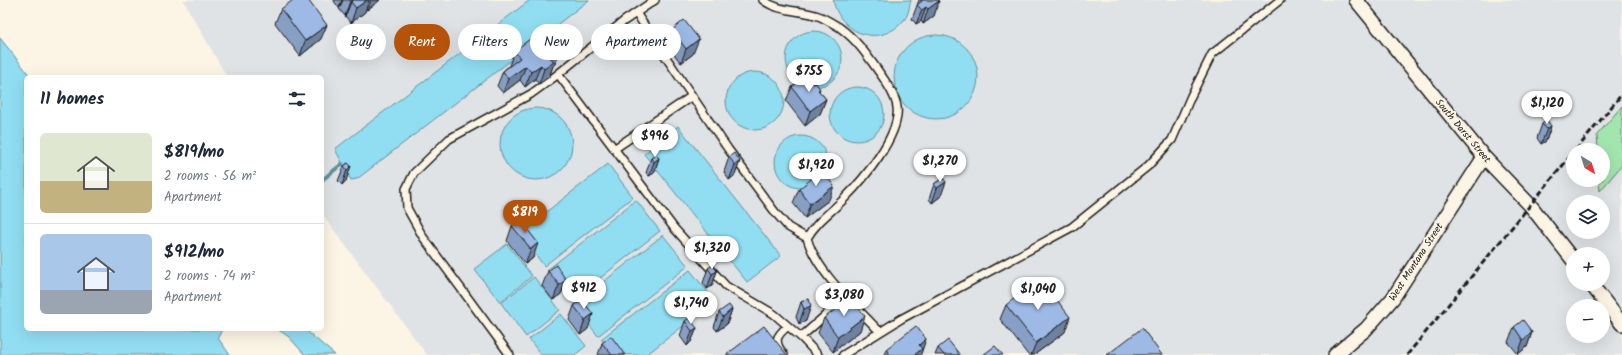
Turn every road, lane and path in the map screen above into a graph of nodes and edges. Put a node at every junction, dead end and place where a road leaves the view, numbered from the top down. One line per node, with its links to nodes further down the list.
1 (655, 0): 5 (lane)
2 (763, 0): 10 (lane)
3 (1280, 0): 16 (lane)
4 (1356, 0): 9 (street, South Darst Street)
5 (636, 13): 6 (lane); 7 (lane)
6 (558, 74): 8 (lane); 18 (lane)
7 (692, 96): 8 (lane); 10 (lane)
8 (614, 149): 15 (lane)
9 (1484, 157): 11 (street, South Darst Street); 22 (street, West Montana Street)
10 (807, 238): 13 (lane)
11 (1566, 251)
12 (1596, 291): 14 (street)
13 (847, 296): 16 (lane); 17 (lane)
14 (1622, 324)
15 (788, 326): 17 (lane); 19 (lane)
16 (879, 331): 21 (lane)
17 (801, 337): 20 (lane)
18 (510, 355)
19 (784, 355)
20 (818, 355)
21 (843, 355)
22 (1335, 355)

